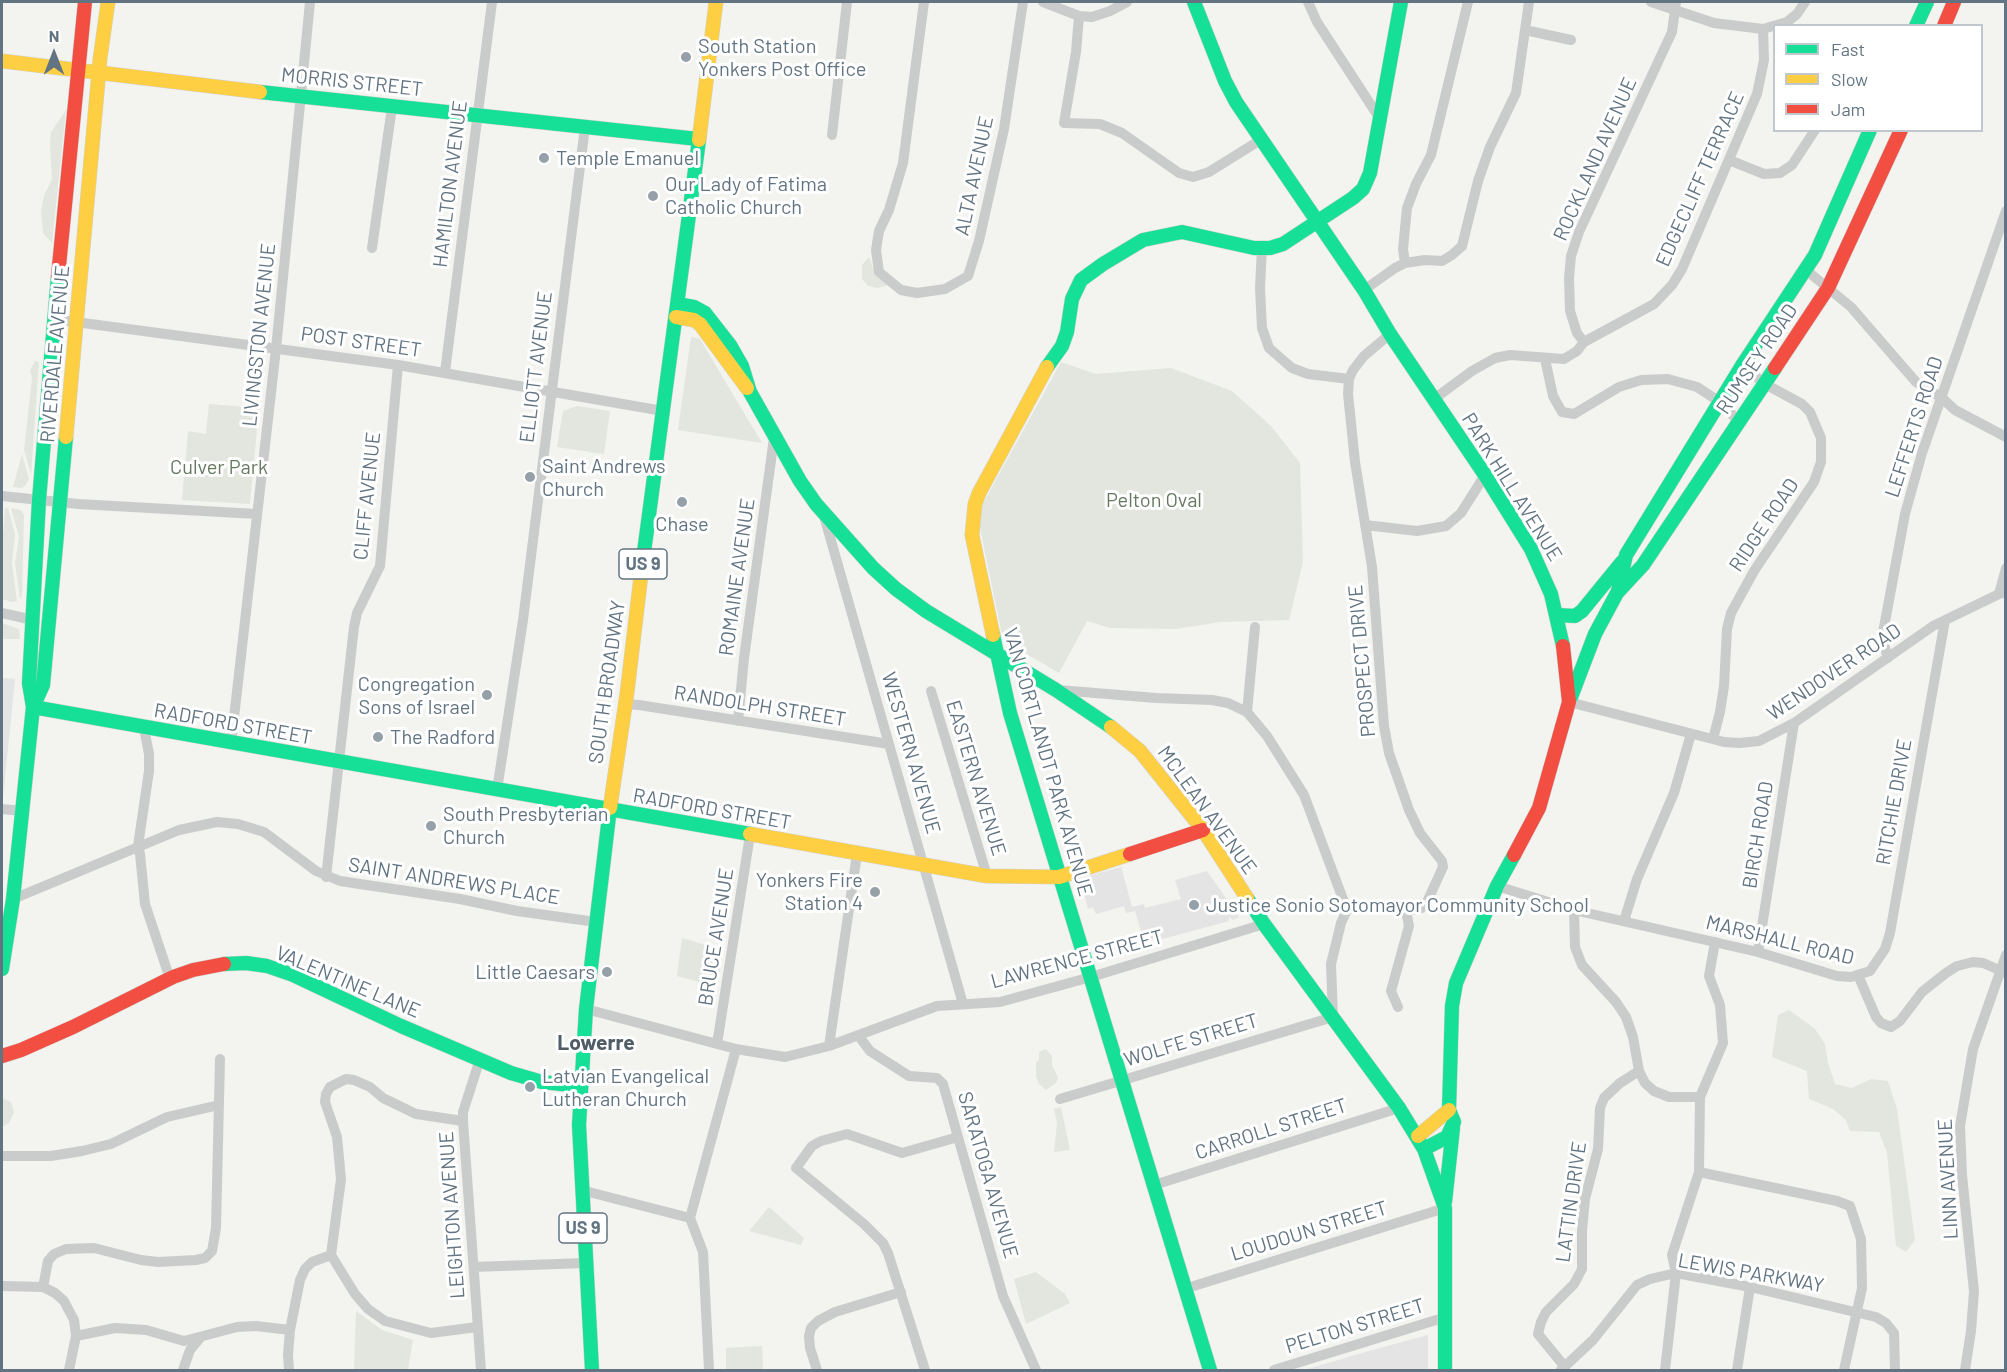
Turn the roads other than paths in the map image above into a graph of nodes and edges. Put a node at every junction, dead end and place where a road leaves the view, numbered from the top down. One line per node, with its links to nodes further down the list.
1 (85, 2): 30 (street, RIVERDALE AVENUE)
2 (108, 2): 31 (street, RIVERDALE AVENUE)
3 (310, 2): 32 (street, LIVINGSTON AVENUE)
4 (492, 2): 34 (street, HAMILTON AVENUE)
5 (716, 2): 41 (street, SOUTH BROADWAY / US 9)
6 (847, 2): 40 (street)
7 (924, 2): 8 (street, ALTA AVENUE)
8 (1023, 2)
9 (1043, 2): 21 (street)
10 (1127, 2): 21 (street)
11 (1194, 2): 42 (street, PARK HILL AVENUE)
12 (1308, 2): 35 (street)
13 (1401, 2): 35 (street, VAN CORTLANDT PARK AVENUE)
14 (1467, 2): 48 (street)
15 (1529, 2): 27 (street)
16 (1651, 2): 20 (street)
17 (1805, 2): 22 (street)
18 (1927, 2): 23 (street)
19 (1954, 2): 24 (street)
20 (1676, 7): 26 (street); 56 (street, ROCKLAND AVENUE)
21 (1079, 16): 42 (street)
22 (1780, 24)
23 (1917, 24)
24 (1945, 24)
25 (1773, 26): 26 (street)
26 (1763, 29): 43 (street, EDGECLIFF TERRACE)
27 (1525, 30): 28 (street); 48 (street)
28 (1571, 40)
29 (2, 61): 30 (street, MORRIS STREET)
30 (78, 70): 31 (street, MORRIS STREET); 53 (street, RIVERDALE AVENUE)
31 (99, 73): 32 (street, MORRIS STREET); 54 (street, RIVERDALE AVENUE)
32 (300, 96): 33 (street, MORRIS STREET); 57 (street, LIVINGSTON AVENUE)
33 (392, 106): 34 (street, MORRIS STREET); 46 (street)
34 (476, 116): 36 (street, MORRIS STREET); 61 (street, HAMILTON AVENUE)
35 (1380, 119): 45 (street, VAN CORTLANDT PARK AVENUE)
36 (585, 127): 41 (street, MORRIS STREET); 64 (street, ELLIOTT AVENUE)
37 (1814, 132): 43 (street)
38 (1869, 132): 49 (street, RUMSEY ROAD)
39 (1900, 132): 50 (street, RUMSEY ROAD)
40 (832, 135)
41 (698, 139): 52 (street, SOUTH BROADWAY / US 9)
42 (1262, 139): 45 (street, PARK HILL AVENUE)
43 (1729, 160): 56 (street, EDGECLIFF TERRACE)
44 (2006, 211): 65 (street, LEFFERTS ROAD)
45 (1318, 222): 47 (street, VAN CORTLANDT PARK AVENUE); 51 (street, PARK HILL AVENUE)
46 (372, 248)
47 (1262, 248): 62 (street); 88 (street, VAN CORTLANDT PARK AVENUE)
48 (1405, 263): 51 (street)
49 (1806, 270): 50 (street); 59 (street, RUMSEY ROAD)
50 (1828, 288): 63 (street, RUMSEY ROAD); 65 (street)
51 (1364, 290): 55 (street, PARK HILL AVENUE)
52 (677, 310): 68 (street, SOUTH BROADWAY / US 9); 71 (street, MCLEAN AVENUE)
53 (53, 319): 54 (street, POST STREET); 74 (street, RIVERDALE AVENUE)
54 (77, 322): 57 (street, POST STREET); 75 (street, RIVERDALE AVENUE)
55 (1390, 334): 62 (street); 66 (street, PARK HILL AVENUE)
56 (1584, 342): 58 (street)
57 (276, 349): 60 (street, POST STREET); 77 (street, LIVINGSTON AVENUE)
58 (1545, 359): 66 (street); 67 (street)
59 (1743, 364): 63 (street, RIDGE ROAD); 67 (street, RUMSEY ROAD)
60 (398, 365): 61 (street, POST STREET); 103 (street, CLIFF AVENUE)
61 (445, 372): 64 (street, POST STREET)
62 (1349, 379): 78 (street, PROSPECT DRIVE)
63 (1763, 384): 69 (street, RUMSEY ROAD); 100 (street, RIDGE ROAD)
64 (551, 392): 68 (street, POST STREET); 104 (street, ELLIOTT AVENUE)
65 (1942, 398): 70 (street); 89 (street, LEFFERTS ROAD)
66 (1434, 399): 72 (street, PARK HILL AVENUE)
67 (1720, 402): 69 (street); 79 (street, RUMSEY ROAD)
68 (663, 411): 93 (street, SOUTH BROADWAY / US 9)
69 (1738, 421): 81 (street, RUMSEY ROAD)
70 (2006, 437)
71 (774, 438): 76 (street, MCLEAN AVENUE); 96 (street, ROMAINE AVENUE)
72 (1485, 475): 78 (street); 84 (street, PARK HILL AVENUE)
73 (2, 496): 74 (street)
74 (39, 500): 75 (street); 85 (street, RIVERDALE AVENUE)
75 (60, 503): 77 (street); 94 (street, RIVERDALE AVENUE)
76 (823, 513): 88 (street, MCLEAN AVENUE); 102 (street, WESTERN AVENUE)
77 (257, 514): 101 (street, LIVINGSTON AVENUE)
78 (1365, 525): 120 (street, PROSPECT DRIVE)
79 (1626, 555): 81 (street, RUMSEY ROAD); 84 (street)
80 (2006, 568): 82 (street)
81 (1617, 593): 92 (street, RUMSEY ROAD)
82 (2002, 593): 86 (street, WENDOVER ROAD)
83 (2, 613): 85 (street)
84 (1557, 615): 92 (street, PARK HILL AVENUE)
85 (33, 621): 94 (street, RIVERDALE AVENUE)
86 (1945, 621): 89 (street, WENDOVER ROAD); 129 (street, RITCHIE DRIVE)
87 (1255, 627): 95 (street)
88 (996, 654): 90 (street, MCLEAN AVENUE); 115 (street, VAN CORTLANDT PARK AVENUE)
89 (1888, 658): 97 (street, WENDOVER ROAD)
90 (1056, 690): 95 (street); 108 (street, MCLEAN AVENUE)
91 (931, 691): 113 (street, EASTERN AVENUE)
92 (1569, 702): 99 (street, WENDOVER ROAD); 116 (street, PARK HILL AVENUE)
93 (626, 705): 96 (street, RANDOLPH STREET); 106 (street, SOUTH BROADWAY / US 9)
94 (33, 707): 98 (street, RADFORD STREET); 107 (street, RIVERDALE AVENUE)
95 (1247, 712): 118 (street)
96 (738, 721): 102 (street, RANDOLPH STREET)
97 (1794, 723): 100 (street, WENDOVER ROAD); 125 (street, BIRCH ROAD)
98 (144, 728): 101 (street, RADFORD STREET); 110 (street)
99 (1691, 734): 100 (street, WENDOVER ROAD); 121 (street)
100 (1713, 739)
101 (231, 744): 103 (street, RADFORD STREET)
102 (889, 744): 112 (street, WESTERN AVENUE)
103 (338, 762): 104 (street, RADFORD STREET); 114 (street, CLIFF AVENUE)
104 (497, 790): 106 (street, RADFORD STREET)
105 (2, 809): 107 (street)
106 (609, 810): 109 (street, RADFORD STREET); 122 (street, SOUTH BROADWAY / US 9)
107 (22, 811): 117 (street, RIVERDALE AVENUE)
108 (1203, 830): 115 (street, RADFORD STREET); 123 (street, MCLEAN AVENUE)
109 (750, 835): 111 (street, RADFORD STREET); 137 (street, BRUCE AVENUE)
110 (138, 846): 114 (street, SAINT ANDREWS PLACE); 117 (street, SAINT ANDREWS PLACE); 131 (street)
111 (857, 854): 112 (street, RADFORD STREET); 138 (street)
112 (924, 865): 113 (street, RADFORD STREET); 132 (street, WESTERN AVENUE)
113 (987, 876): 115 (street, RADFORD STREET)
114 (326, 877): 122 (street, SAINT ANDREWS PLACE)
115 (1059, 877): 130 (street, VAN CORTLANDT PARK AVENUE)
116 (1497, 886): 119 (street, MARSHALL ROAD); 150 (street, PARK HILL AVENUE)
117 (13, 899): 127 (street, RIVERDALE AVENUE)
118 (1347, 910): 120 (street); 135 (street)
119 (1574, 910): 121 (street, MARSHALL ROAD); 143 (street)
120 (1407, 911): 133 (street)
121 (1624, 921): 124 (street, MARSHALL ROAD)
122 (596, 922): 134 (street, SOUTH BROADWAY / US 9)
123 (1264, 924): 130 (street, LAWRENCE STREET); 135 (street, MCLEAN AVENUE)
124 (1715, 942): 125 (street, MARSHALL ROAD); 146 (street)
125 (1758, 952): 129 (street, MARSHALL ROAD)
126 (2006, 955): 128 (street, LINN AVENUE)
127 (2, 969)
128 (2003, 972): 129 (street, MARSHALL ROAD); 193 (street, LINN AVENUE)
129 (1858, 975)
130 (1091, 977): 132 (street, LAWRENCE STREET); 144 (street, VAN CORTLANDT PARK AVENUE)
131 (170, 979): 140 (street, VALENTINE LANE); 142 (street, VALENTINE LANE)
132 (963, 1004): 136 (street, LAWRENCE STREET)
133 (1398, 1007)
134 (586, 1009): 137 (street, LAWRENCE STREET); 145 (street, SOUTH BROADWAY / US 9)
135 (1333, 1017): 144 (street, WOLFE STREET); 149 (street, MCLEAN AVENUE)
136 (858, 1035): 138 (street, LAWRENCE STREET); 153 (street, SARATOGA AVENUE)
137 (717, 1044): 139 (street, LAWRENCE STREET)
138 (829, 1046): 139 (street, LAWRENCE STREET)
139 (736, 1048): 160 (street)
140 (2, 1056)
141 (220, 1059): 148 (street)
142 (480, 1059): 145 (street, VALENTINE LANE); 151 (street, LEIGHTON AVENUE)
143 (1639, 1071): 146 (street); 176 (street, LATTIN DRIVE)
144 (1121, 1080): 147 (street, WOLFE STREET); 157 (street, VAN CORTLANDT PARK AVENUE)
145 (580, 1086): 158 (street, SOUTH BROADWAY / US 9)
146 (1700, 1097): 156 (street)
147 (1060, 1099)
148 (219, 1105): 155 (street); 166 (street)
149 (1399, 1108): 152 (street, MCLEAN AVENUE); 157 (street, CARROLL STREET)
150 (1452, 1116): 152 (street); 154 (street); 159 (street, PARK HILL AVENUE)
151 (463, 1121): 161 (street); 163 (street, LEIGHTON AVENUE)
152 (1418, 1136): 154 (street, MCLEAN AVENUE)
153 (958, 1137): 169 (street); 185 (street, SARATOGA AVENUE)
154 (1424, 1149): 159 (street, MCLEAN AVENUE)
155 (2, 1156)
156 (1699, 1172): 164 (street); 170 (street)
157 (1154, 1185): 168 (street, VAN CORTLANDT PARK AVENUE)
158 (581, 1190): 160 (street); 162 (street, SOUTH BROADWAY / US 9)
159 (1444, 1208): 168 (street, LOUDOUN STREET); 171 (street, MCLEAN AVENUE)
160 (690, 1218): 182 (street)
161 (331, 1255): 172 (street); 173 (street)
162 (585, 1263): 163 (street); 181 (street, SOUTH BROADWAY / US 9)
163 (474, 1268): 172 (street, LEIGHTON AVENUE)
164 (1676, 1274): 167 (street, LEWIS PARKWAY); 176 (street, LEWIS PARKWAY); 189 (street)
165 (2, 1286): 166 (street)
166 (43, 1287): 174 (street)
167 (1750, 1287): 170 (street, LEWIS PARKWAY); 190 (street)
168 (1184, 1289): 186 (street, VAN CORTLANDT PARK AVENUE)
169 (901, 1292): 183 (street); 184 (street)
170 (1856, 1311): 191 (street); 192 (street, LEWIS PARKWAY)
171 (1446, 1317): 187 (street, PELTON STREET); 188 (street, MCLEAN AVENUE)
172 (477, 1327): 180 (street, LEIGHTON AVENUE)
173 (290, 1330): 175 (street); 179 (street)
174 (76, 1335): 175 (street); 177 (street)
175 (200, 1338): 178 (street)
176 (1563, 1369)
177 (69, 1371)
178 (183, 1371)
179 (289, 1371)
180 (481, 1371)
181 (592, 1371)
182 (709, 1371)
183 (817, 1371)
184 (926, 1371)
185 (1036, 1371)
186 (1210, 1371)
187 (1275, 1371)
188 (1445, 1371)
189 (1665, 1371)
190 (1737, 1371)
191 (1844, 1371)
192 (1895, 1371)
193 (1965, 1371)

